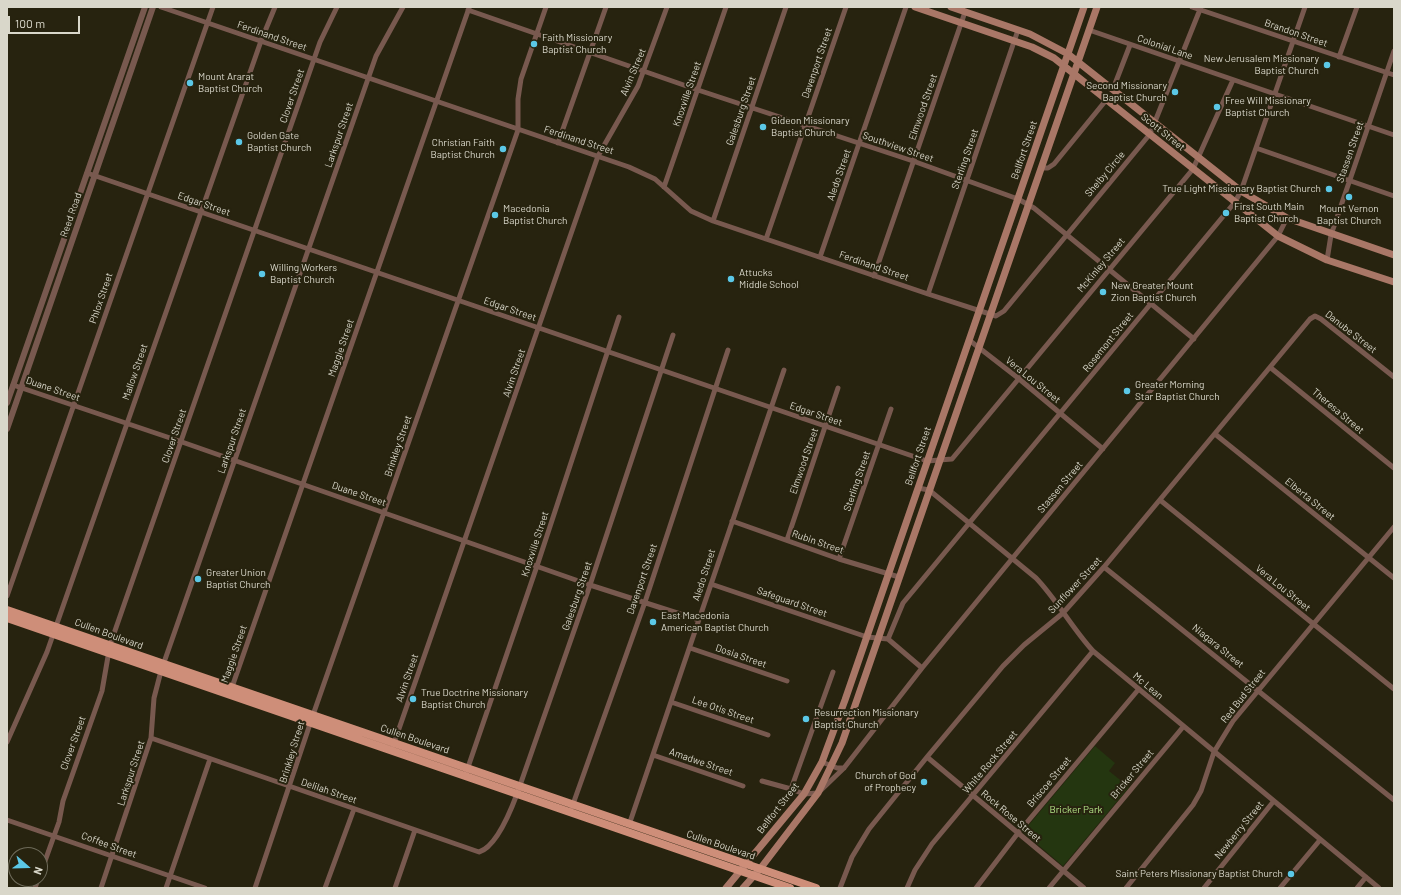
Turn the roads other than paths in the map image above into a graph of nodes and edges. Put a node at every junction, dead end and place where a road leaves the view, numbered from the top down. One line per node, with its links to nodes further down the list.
1 (145, 7): 35 (street, Reed Road)
2 (153, 7): 37 (street, Reed Road)
3 (161, 7): 25 (street, Ferdinand Street)
4 (213, 7): 25 (street, Phlox Street)
5 (275, 7): 30 (street, Mallow Street)
6 (337, 7): 40 (street, Clover Street)
7 (403, 7): 48 (street, Larkspur Street)
8 (546, 7): 29 (street, Brinkley Street)
9 (606, 7): 36 (street)
10 (666, 7): 44 (street, Alvin Street)
11 (726, 7): 50 (street, Knoxville Street)
12 (786, 7): 55 (street, Galesburg Street)
13 (846, 7): 59 (street, Davenport Street)
14 (906, 7): 65 (street, Aledo Street)
15 (915, 7): 26 (main road, Scott Street)
16 (951, 7): 24 (main road, Scott Street)
17 (1084, 7): 38 (main road, Bellfort Street)
18 (1097, 7): 28 (main road)
19 (1192, 7): 22 (street, Brandon Street)
20 (1305, 7): 32 (street, Rosemont Street)
21 (1357, 7): 39 (street)
22 (1201, 8): 32 (street, Brandon Street); 42 (street, Shelby Circle)
23 (468, 9): 29 (street, Southview Street); 54 (street, Maggie Street)
24 (965, 12): 26 (street, Elmwood Street); 27 (main road, Scott Street)
25 (207, 23): 30 (street, Ferdinand Street); 80 (street, Phlox Street)
26 (961, 23): 31 (main road, Scott Street); 71 (street, Elmwood Street)
27 (1018, 30): 31 (street, Sterling Street); 38 (main road, Scott Street)
28 (1089, 30): 33 (street, Colonial Lane); 41 (main road)
29 (537, 34): 36 (street, Southview Street); 61 (street, Brinkley Street)
30 (261, 41): 40 (street, Ferdinand Street); 85 (street, Mallow Street)
31 (1015, 41): 43 (main road, Scott Street); 77 (street, Sterling Street)
32 (1293, 42): 39 (street, Brandon Street); 52 (street, Rosemont Street)
33 (1130, 45): 42 (street, Colonial Lane); 51 (street)
34 (1394, 51): 46 (street, Stassen Street)
35 (130, 52): 37 (street); 56 (street, Reed Road)
36 (590, 52): 44 (street, Southview Street); 64 (street)
37 (137, 54): 57 (street, Reed Road)
38 (1068, 54): 41 (main road, Scott Street); 43 (main road, Bellfort Street)
39 (1339, 57): 46 (street, Brandon Street)
40 (314, 60): 48 (street, Ferdinand Street); 90 (street, Clover Street)
41 (1078, 61): 45 (main road); 51 (main road, Scott Street)
42 (1179, 61): 49 (street, Colonial Lane); 58 (street, Shelby Circle)
43 (1064, 65): 45 (main road, Scott Street); 66 (main road, Bellfort Street)
44 (645, 71): 50 (street, Southview Street); 69 (street, Alvin Street)
45 (1074, 73): 53 (main road, Scott Street); 68 (main road)
46 (1387, 73): 47 (street, Brandon Street); 60 (street, Stassen Street)
47 (1394, 75)
48 (368, 79): 54 (street, Ferdinand Street); 95 (street, Larkspur Street)
49 (1233, 80): 52 (street, Colonial Lane); 70 (street, McKinley Street)
50 (698, 90): 55 (street, Southview Street); 78 (street, Knoxville Street)
51 (1113, 90): 58 (main road, Scott Street)
52 (1275, 94): 60 (street, Colonial Lane); 67 (street, Rosemont Street)
53 (1107, 99): 62 (main road, Scott Street); 72 (street)
54 (436, 102): 61 (street, Ferdinand Street); 102 (street, Maggie Street)
55 (752, 108): 59 (street, Southview Street); 87 (street, Galesburg Street)
56 (108, 114): 57 (street); 74 (street, Reed Road)
57 (116, 116): 75 (street, Reed Road)
58 (1156, 124): 62 (street, Shelby Circle); 70 (main road, Scott Street)
59 (805, 125): 65 (street, Southview Street); 94 (street, Davenport Street)
60 (1368, 126): 63 (street, Colonial Lane); 76 (street, Stassen Street)
61 (518, 130): 64 (street, Ferdinand Street); 108 (street, Brinkley Street)
62 (1150, 134): 73 (main road, Scott Street); 91 (street, Shelby Circle)
63 (1394, 135)
64 (558, 143): 69 (street, Ferdinand Street)
65 (859, 144): 71 (street, Southview Street); 98 (street, Aledo Street)
66 (1036, 145): 68 (main road); 82 (main road, Bellfort Street)
67 (1256, 148): 76 (street); 79 (street, Rosemont Street)
68 (1047, 149): 72 (main road)
69 (598, 156): 78 (street, Ferdinand Street); 116 (street, Alvin Street)
70 (1198, 156): 73 (street, McKinley Street); 79 (main road, Scott Street)
71 (913, 161): 77 (street, Southview Street); 104 (street, Elmwood Street)
72 (1041, 168): 84 (main road)
73 (1193, 169): 83 (main road, Scott Street); 101 (street, McKinley Street)
74 (87, 173): 75 (street, Edgar Street); 88 (street, Reed Road)
75 (95, 176): 80 (street, Edgar Street); 89 (street, Reed Road)
76 (1350, 180): 81 (street); 92 (street, Stassen Street)
77 (967, 181): 82 (street, Southview Street); 107 (street, Sterling Street)
78 (664, 187): 87 (street, Ferdinand Street)
79 (1241, 191): 83 (street, Rosemont Street); 86 (main road, Scott Street)
80 (147, 194): 85 (street, Edgar Street); 134 (street, Phlox Street)
81 (1394, 196)
82 (1018, 199): 84 (street, Southview Street); 97 (main road, Bellfort Street)
83 (1234, 202): 93 (main road, Scott Street); 109 (street, Rosemont Street)
84 (1028, 204): 91 (street, Southview Street); 99 (main road)
85 (201, 212): 90 (street, Edgar Street); 139 (street, Mallow Street)
86 (1287, 218): 92 (main road, Scott Street); 93 (street, Stassen Street)
87 (713, 221): 94 (street, Ferdinand Street)
88 (70, 224): 89 (street); 103 (street, Reed Road)
89 (78, 227): 105 (street, Reed Road)
90 (255, 231): 95 (street, Edgar Street); 143 (street, Clover Street)
91 (1067, 234): 101 (street, Southview Street); 111 (street, Shelby Circle)
92 (1331, 235): 96 (main road, Scott Street); 100 (street, Stassen Street)
93 (1278, 236): 100 (main road, Scott Street); 118 (street, Stassen Street)
94 (766, 239): 98 (street, Ferdinand Street)
95 (308, 250): 102 (street, Edgar Street); 146 (street, Larkspur Street)
96 (1394, 255)
97 (998, 256): 99 (main road); 110 (main road, Bellfort Street)
98 (820, 257): 104 (street, Ferdinand Street)
99 (1009, 260): 111 (main road)
100 (1327, 260): 106 (main road, Scott Street)
101 (1109, 269): 109 (street, Southview Street); 127 (street, McKinley Street)
102 (377, 272): 108 (street, Edgar Street); 150 (street, Maggie Street)
103 (52, 275): 105 (street); 114 (street, Reed Road)
104 (874, 276): 107 (street, Ferdinand Street)
105 (60, 278): 115 (street, Reed Road)
106 (1394, 282)
107 (928, 294): 110 (street, Ferdinand Street)
108 (459, 301): 116 (street, Edgar Street); 154 (street, Brinkley Street)
109 (1152, 303): 118 (street, Southview Street); 138 (street, Rosemont Street)
110 (979, 311): 111 (street); 119 (main road, Bellfort Street)
111 (990, 315): 120 (main road)
112 (1315, 316): 123 (street, Sunflower Street); 126 (street, Danube Street)
113 (619, 317): 122 (street, Knoxville Street)
114 (34, 325): 115 (street); 128 (street, Reed Road)
115 (42, 328): 129 (street, Reed Road)
116 (539, 329): 122 (street, Edgar Street); 158 (street, Alvin Street)
117 (673, 334): 124 (street, Galesburg Street)
118 (1194, 339): 145 (street, Stassen Street)
119 (969, 340): 120 (street, Vera Lou Street); 133 (main road, Bellfort Street)
120 (979, 348): 127 (street, Vera Lou Street); 135 (main road)
121 (728, 350): 131 (street, Davenport Street)
122 (608, 352): 124 (street, Edgar Street); 163 (street, Knoxville Street)
123 (1270, 368): 142 (street, Sunflower Street); 149 (street, Theresa Street)
124 (661, 370): 131 (street, Edgar Street); 169 (street, Galesburg Street)
125 (784, 370): 136 (street, Aledo Street)
126 (1394, 377)
127 (1018, 378): 138 (street, Vera Lou Street); 147 (street, McKinley Street)
128 (13, 385): 129 (street, Duane Street); 132 (street, Reed Road)
129 (22, 387): 134 (street, Duane Street); 141 (street, Reed Road)
130 (838, 388): 140 (street, Elmwood Street)
131 (715, 389): 136 (street, Edgar Street); 171 (street, Davenport Street)
132 (7, 403)
133 (947, 404): 135 (main road); 148 (main road, Bellfort Street)
134 (73, 405): 139 (street, Duane Street); 170 (street, Phlox Street)
135 (958, 407): 147 (main road)
136 (771, 408): 140 (street, Edgar Street); 155 (street, Aledo Street)
137 (891, 409): 144 (street, Sterling Street)
138 (1061, 414): 145 (street, Vera Lou Street); 156 (street, Rosemont Street)
139 (127, 424): 143 (street, Duane Street); 177 (street, Mallow Street)
140 (825, 427): 144 (street, Edgar Street); 159 (street, Elmwood Street)
141 (7, 429)
142 (1215, 434): 153 (street, Sunflower Street); 161 (street, Elberta Street)
143 (182, 442): 146 (street, Duane Street); 183 (street, Clover Street)
144 (878, 445): 148 (street, Edgar Street); 162 (street, Sterling Street)
145 (1103, 449): 160 (street, Stassen Street)
146 (234, 460): 150 (street, Duane Street); 185 (street, Larkspur Street)
147 (940, 460): 148 (street); 152 (main road)
148 (927, 461): 151 (main road, Bellfort Street)
149 (1394, 468)
150 (304, 484): 154 (street, Duane Street); 191 (street, Maggie Street)
151 (918, 488): 152 (street, Mc Lean); 165 (main road, Bellfort Street)
152 (929, 490): 156 (street, Mc Lean); 166 (main road)
153 (1160, 500): 164 (street, Sunflower Street); 176 (street, Vera Lou Street)
154 (385, 512): 158 (street, Duane Street); 196 (street, Brinkley Street)
155 (732, 521): 159 (street, Rubin Street); 168 (street, Aledo Street)
156 (970, 524): 160 (street, Mc Lean); 181 (street, Rosemont Street)
157 (1394, 527): 161 (street, Red Bud Street)
158 (465, 540): 163 (street, Duane Street); 201 (street, Alvin Street)
159 (786, 540): 162 (street, Rubin Street)
160 (1013, 558): 173 (street, Mc Lean); 186 (street, Stassen Street)
161 (1369, 558): 167 (street, Elberta Street); 176 (street, Red Bud Street)
162 (840, 559): 165 (street, Rubin Street)
163 (537, 566): 169 (street, Duane Street); 209 (street, Knoxville Street)
164 (1104, 567): 173 (street, Sunflower Street); 189 (street, Niagara Street)
165 (888, 574): 166 (street, Rubin Street); 179 (main road, Bellfort Street)
166 (899, 577): 180 (main road)
167 (1394, 578)
168 (711, 584): 175 (street, Aledo Street); 179 (street, Safeguard Street)
169 (590, 585): 171 (street, Duane Street); 214 (street, Galesburg Street)
170 (7, 596)
171 (644, 602): 175 (street, Duane Street); 221 (street, Davenport Street)
172 (7, 610): 177 (main road, Cullen Boulevard)
173 (1063, 613): 184 (street, Mc Lean); 204 (street, Sunflower Street)
174 (7, 618): 178 (main road, Cullen Boulevard)
175 (699, 620): 182 (street, Aledo Street)
176 (1314, 624): 189 (street, Red Bud Street); 190 (street, Vera Lou Street)
177 (56, 626): 178 (street, Mallow Street); 183 (main road, Cullen Boulevard)
178 (53, 634): 183 (main road, Cullen Boulevard); 200 (street, Mallow Street)
179 (867, 637): 180 (street, Safeguard Street); 193 (main road, Bellfort Street)
180 (878, 638): 181 (street, Safeguard Street); 195 (main road)
181 (888, 639): 186 (street)
182 (690, 648): 188 (street, Dosia Street); 194 (street, Aledo Street)
183 (109, 649): 185 (main road, Cullen Boulevard); 226 (street, Clover Street)
184 (1093, 651): 192 (street, Mc Lean); 217 (street, White Rock Street)
185 (163, 668): 191 (main road, Cullen Boulevard); 199 (street, Larkspur Street)
186 (922, 668): 208 (street, Stassen Street)
187 (833, 672): 213 (street)
188 (787, 681)
189 (1258, 689): 202 (street, Red Bud Street); 218 (street, Niagara Street)
190 (1394, 689)
191 (231, 690): 196 (main road, Cullen Boulevard)
192 (1138, 690): 197 (street, Mc Lean); 225 (street, Briscoe Street)
193 (845, 700): 195 (main road); 206 (main road, Bellfort Street)
194 (671, 702): 198 (street, Lee Otis Street); 203 (street, Aledo Street)
195 (855, 704): 207 (main road)
196 (312, 719): 201 (main road, Cullen Boulevard); 212 (street, Brinkley Street)
197 (1183, 727): 202 (street, Mc Lean); 234 (street, Bricker Street)
198 (768, 735)
199 (151, 738): 205 (street, Delilah Street); 230 (street, Larkspur Street)
200 (7, 742)
201 (393, 746): 209 (main road, Cullen Boulevard)
202 (1214, 752): 219 (street, Mc Lean); 253 (street, Red Bud Street)
203 (653, 755): 211 (street, Amadwe Street); 223 (street, Aledo Street)
204 (927, 757): 217 (street, Rock Rose Street); 248 (street, Sunflower Street)
205 (210, 759): 212 (street, Delilah Street); 235 (street)
206 (822, 762): 207 (street); 216 (main road, Bellfort Street)
207 (831, 766): 208 (street); 215 (main road)
208 (844, 768): 215 (street, Stassen Street)
209 (466, 772): 214 (main road, Cullen Boulevard)
210 (762, 781): 213 (street)
211 (743, 786)
212 (290, 787): 220 (street, Delilah Street); 241 (street, Brinkley Street)
213 (791, 788): 216 (street)
214 (519, 790): 221 (main road, Cullen Boulevard); 228 (street, Galesburg Street)
215 (818, 793): 216 (street); 232 (main road)
216 (804, 794): 231 (main road, Bellfort Street)
217 (973, 796): 225 (street, Rock Rose Street); 249 (street, White Rock Street)
218 (1394, 800)
219 (1273, 802): 227 (street, Mc Lean); 254 (street, Newberry Street)
220 (354, 809): 224 (street, Delilah Street); 242 (street)
221 (571, 809): 223 (main road, Cullen Boulevard)
222 (7, 820): 226 (street, Coffee Street)
223 (628, 828): 231 (main road, Cullen Boulevard); 233 (main road, Cullen Boulevard)
224 (415, 830): 228 (street, Delilah Street); 243 (street)
225 (1018, 833): 234 (street, Rock Rose Street); 250 (street, Briscoe Street)
226 (55, 835): 229 (street, Clover Street); 230 (street, Coffee Street)
227 (1320, 840): 237 (street, Mc Lean); 255 (street)
228 (479, 852)
229 (48, 854)
230 (112, 856): 235 (street, Coffee Street); 238 (street, Larkspur Street)
231 (747, 864): 232 (main road, Cullen Boulevard); 233 (main road, Bellfort Street)
232 (760, 869): 236 (main road); 247 (main road, Cullen Boulevard)
233 (741, 871): 236 (main road, Cullen Boulevard); 244 (main road, Bellfort Street)
234 (1064, 871): 251 (street, Bricker Street); 252 (street, Rock Rose Street)
235 (170, 876): 239 (street); 240 (street, Coffee Street)
236 (754, 876): 245 (main road); 246 (main road, Cullen Boulevard)
237 (1366, 878): 256 (street); 257 (street, Mc Lean)
238 (101, 888)
239 (166, 888)
240 (205, 888)
241 (255, 888)
242 (325, 888)
243 (394, 888)
244 (726, 888)
245 (743, 888)
246 (790, 888)
247 (816, 888)
248 (840, 888)
249 (907, 888)
250 (976, 888)
251 (1049, 888)
252 (1084, 888)
253 (1126, 888)
254 (1204, 888)
255 (1280, 888)
256 (1357, 888)
257 (1379, 888)

